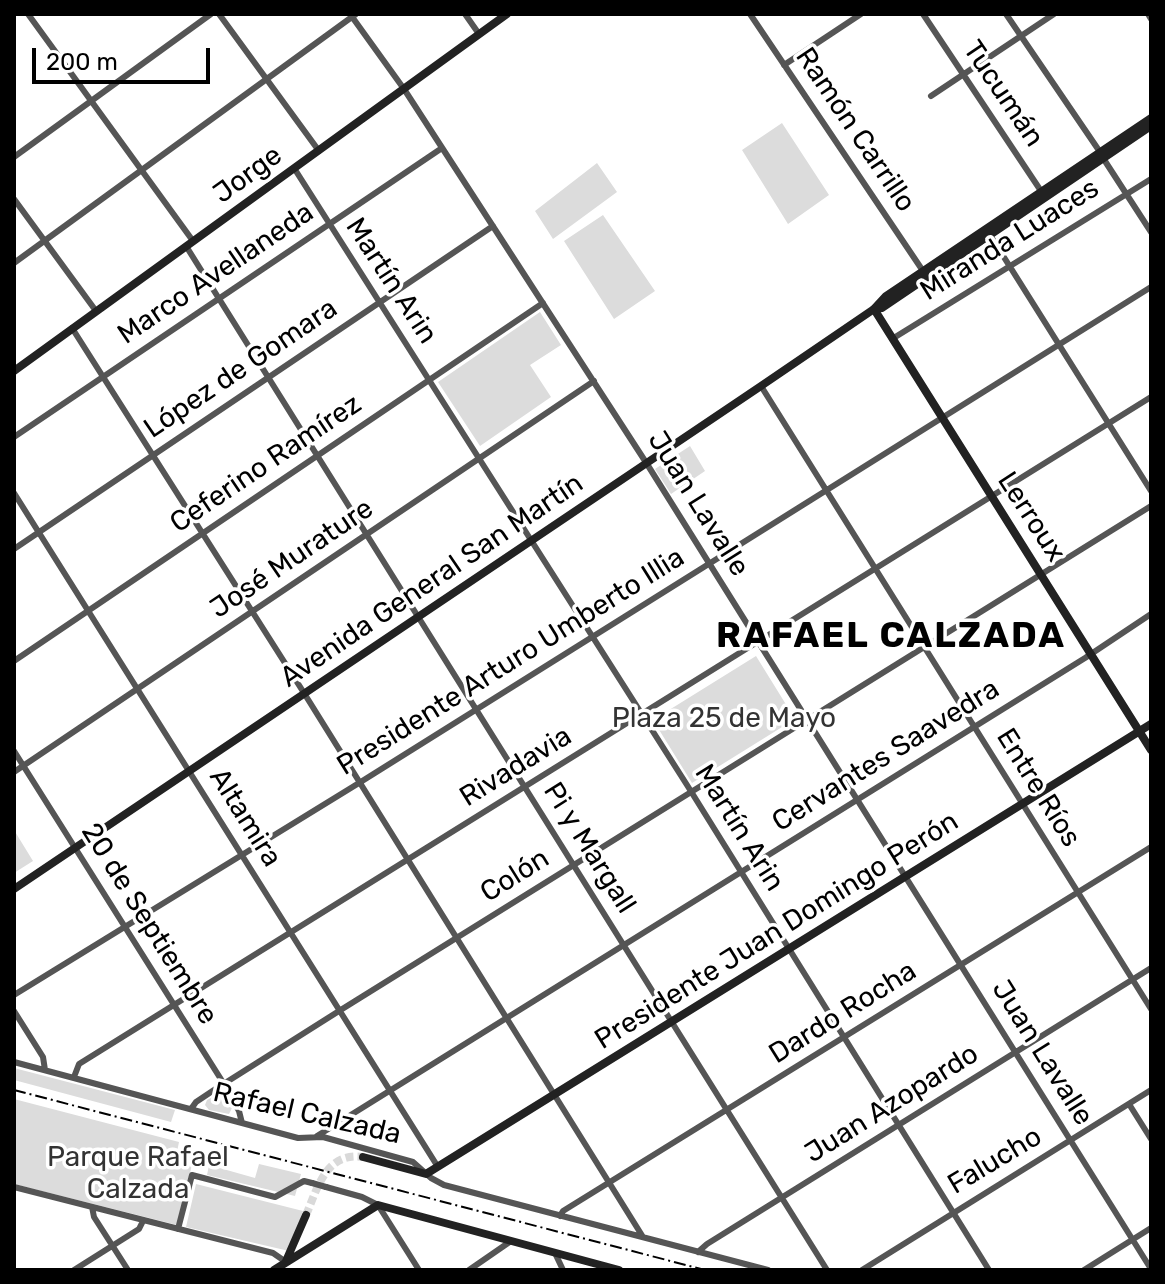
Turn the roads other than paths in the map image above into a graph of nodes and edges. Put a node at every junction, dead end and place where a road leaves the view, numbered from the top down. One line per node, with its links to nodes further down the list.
1 (28, 14): 19 (street, Pi y Margall)
2 (211, 14): 19 (street)
3 (219, 14): 16 (street)
4 (465, 14): 12 (street)
5 (507, 14): 12 (street, Jorge)
6 (750, 14): 14 (street, Ramón Carrillo)
7 (861, 14): 14 (street)
8 (923, 14): 15 (street, Tucumán)
9 (1006, 14): 13 (street)
10 (1054, 14): 13 (street)
11 (353, 15): 16 (street); 17 (street, Juan Lavalle)
12 (479, 34): 17 (street, Jorge)
13 (1021, 36): 15 (street); 24 (street)
14 (784, 65): 40 (street, Ramón Carrillo)
15 (964, 75): 18 (street); 30 (street, Tucumán)
16 (267, 79): 23 (street); 27 (street)
17 (404, 89): 22 (street, Juan Lavalle); 23 (street, Jorge)
18 (931, 96)
19 (91, 101): 25 (street); 27 (street, Pi y Margall)
20 (1151, 118): 24 (street, Avenida General San Martín)
21 (1151, 126): 24 (street, Avenida General San Martín)
22 (442, 148): 32 (street, Marco Avellaneda); 33 (street, Juan Lavalle)
23 (319, 151): 26 (street, Jorge)
24 (1102, 155): 29 (street); 30 (street, Avenida General San Martín)
25 (14, 157)
26 (294, 168): 32 (street, Martín Arin); 37 (street, Jorge)
27 (142, 170): 36 (street); 37 (street, Pi y Margall)
28 (1151, 179): 29 (street, Miranda Luaces)
29 (1126, 194): 34 (street); 39 (street, Miranda Luaces)
30 (1044, 195): 35 (street, Avenida General San Martín); 40 (street, Avenida General San Martín)
31 (14, 199): 36 (street)
32 (329, 224): 42 (street, Marco Avellaneda); 43 (street, Martín Arin)
33 (493, 226): 43 (street, López de Gomara); 44 (street, Juan Lavalle)
34 (1151, 232)
35 (990, 235): 39 (street); 45 (street, Avenida General San Martín)
36 (44, 241): 38 (street); 46 (street)
37 (190, 244): 42 (street, Pi y Margall); 46 (street, Jorge)
38 (14, 263)
39 (1010, 265): 48 (street, Miranda Luaces); 49 (street)
40 (923, 271): 45 (street, Avenida General San Martín)
41 (1151, 287): 49 (street, Presidente Arturo Umberto Illia)
42 (218, 299): 51 (street, Marco Avellaneda); 52 (street, Pi y Margall)
43 (379, 302): 52 (street, López de Gomara); 53 (street, Martín Arin)
44 (543, 303): 53 (street, Ceferino Ramírez); 54 (street, Juan Lavalle)
45 (874, 309): 48 (street, Lerroux); 55 (street, Avenida General San Martín)
46 (96, 311): 47 (street, Jorge)
47 (72, 328): 50 (street, Jorge); 51 (street)
48 (892, 339): 57 (street, Lerroux)
49 (1059, 344): 57 (street, Presidente Arturo Umberto Illia); 58 (street)
50 (14, 371)
51 (104, 377): 59 (street, Marco Avellaneda); 60 (street)
52 (267, 378): 60 (street, López de Gomara); 61 (street, Pi y Margall)
53 (429, 381): 61 (street, Ceferino Ramírez); 62 (street, Martín Arin)
54 (594, 381): 62 (street, José Murature); 63 (street, Juan Lavalle)
55 (761, 386): 63 (street, Avenida General San Martín); 64 (street, Entre Ríos)
56 (1151, 397): 58 (street, Rivadavia)
57 (942, 418): 64 (street, Presidente Arturo Umberto Illia); 67 (street, Lerroux)
58 (1108, 424): 65 (street); 67 (street, Rivadavia)
59 (14, 437)
60 (152, 455): 69 (street, López de Gomara); 70 (street)
61 (316, 456): 70 (street, Ceferino Ramírez); 71 (street, Pi y Margall)
62 (479, 458): 71 (street, José Murature); 72 (street, Martín Arin)
63 (647, 464): 72 (street, Avenida General San Martín); 74 (street, Juan Lavalle)
64 (826, 491): 74 (street, Presidente Arturo Umberto Illia); 75 (street, Entre Ríos)
65 (1151, 491)
66 (14, 493): 69 (street, Altamira)
67 (991, 497): 75 (street, Rivadavia); 76 (street, Lerroux)
68 (1151, 506): 76 (street, Colón)
69 (38, 532): 73 (street, López de Gomara); 77 (street, Altamira)
70 (202, 533): 77 (street, Ceferino Ramírez); 78 (street)
71 (366, 535): 78 (street, José Murature); 80 (street, Pi y Margall)
72 (531, 540): 80 (street, Avenida General San Martín); 81 (street, Martín Arin)
73 (14, 549)
74 (709, 564): 81 (street, Presidente Arturo Umberto Illia); 82 (street, Juan Lavalle)
75 (875, 569): 82 (street, Rivadavia); 83 (street, Entre Ríos)
76 (1042, 575): 83 (street, Colón); 84 (street, Lerroux)
77 (88, 612): 85 (street, Ceferino Ramírez); 86 (street, Altamira)
78 (251, 612): 86 (street, José Murature); 87 (street)
79 (1151, 614): 84 (street, Cervantes Saavedra)
80 (417, 617): 87 (street, Avenida General San Martín); 88 (street, Pi y Margall)
81 (592, 637): 88 (street, Presidente Arturo Umberto Illia); 89 (street, Martín Arin)
82 (758, 641): 89 (street, Rivadavia); 90 (street, Juan Lavalle)
83 (925, 648): 90 (street, Colón); 92 (street, Entre Ríos)
84 (1091, 654): 92 (street, Cervantes Saavedra); 93 (street, Lerroux)
85 (14, 661)
86 (137, 689): 96 (street, José Murature); 97 (street, Altamira)
87 (304, 693): 97 (street, Avenida General San Martín); 99 (street)
88 (475, 709): 99 (street, Presidente Arturo Umberto Illia); 100 (street, Pi y Margall)
89 (641, 715): 100 (street, Rivadavia); 101 (street, Martín Arin)
90 (807, 719): 101 (street, Colón); 102 (street, Juan Lavalle)
91 (1151, 724): 93 (street, Presidente Juan Domingo Perón)
92 (974, 726): 102 (street, Cervantes Saavedra); 103 (street, Entre Ríos)
93 (1139, 731): 94 (street, Lerroux); 103 (street, Presidente Juan Domingo Perón)
94 (1151, 750)
95 (14, 751): 96 (street, 20 de Septiembre)
96 (23, 766): 98 (street, José Murature); 105 (street, 20 de Septiembre)
97 (189, 771): 105 (street, Avenida General San Martín); 106 (street, Altamira)
98 (14, 772)
99 (359, 783): 106 (street, Presidente Arturo Umberto Illia); 107 (street)
100 (525, 788): 107 (street, Rivadavia); 108 (street, Pi y Margall)
101 (692, 793): 108 (street, Colón); 109 (street, Martín Arin)
102 (858, 798): 109 (street, Cervantes Saavedra); 110 (street, Juan Lavalle)
103 (1023, 804): 110 (street, Presidente Juan Domingo Perón); 112 (street, Entre Ríos)
104 (1151, 847): 112 (street, Dardo Rocha)
105 (75, 848): 111 (street, Avenida General San Martín); 113 (street, 20 de Septiembre)
106 (242, 854): 113 (street, Presidente Arturo Umberto Illia); 114 (street, Altamira)
107 (409, 860): 114 (street, Rivadavia); 115 (street)
108 (575, 865): 115 (street, Colón); 116 (street, Pi y Margall)
109 (741, 872): 116 (street, Cervantes Saavedra); 117 (street, Martín Arin)
110 (906, 876): 117 (street, Presidente Juan Domingo Perón); 118 (street, Juan Lavalle)
111 (14, 889)
112 (1078, 893): 118 (street, Dardo Rocha); 120 (street, Entre Ríos)
113 (125, 927): 121 (street, Presidente Arturo Umberto Illia); 122 (street, 20 de Septiembre)
114 (291, 933): 122 (street, Rivadavia); 125 (street, Altamira)
115 (457, 938): 125 (street, Colón); 126 (street)
116 (624, 944): 126 (street, Cervantes Saavedra); 127 (street, Pi y Margall)
117 (789, 950): 127 (street, Presidente Juan Domingo Perón); 128 (street, Martín Arin)
118 (962, 965): 128 (street, Dardo Rocha); 129 (street, Juan Lavalle)
119 (1151, 968): 120 (street, Juan Azopardo)
120 (1132, 980): 123 (street, Entre Ríos); 129 (street, Juan Azopardo)
121 (14, 995)
122 (174, 1007): 132 (street, Rivadavia); 133 (street, 20 de Septiembre)
123 (1151, 1009)
124 (14, 1011): 131 (street)
125 (339, 1011): 133 (street, Colón); 135 (street, Altamira)
126 (506, 1018): 135 (street, Cervantes Saavedra); 136 (street)
127 (673, 1022): 136 (street, Presidente Juan Domingo Perón); 139 (street, Pi y Margall)
128 (843, 1038): 139 (street, Dardo Rocha); 141 (street, Martín Arin)
129 (1016, 1053): 141 (street, Juan Azopardo); 144 (street, Juan Lavalle)
130 (14, 1062): 131 (street, Rafael Calzada)
131 (45, 1070): 132 (street, Rafael Calzada)
132 (74, 1077): 138 (street, Rafael Calzada)
133 (223, 1084): 138 (street, Colón); 140 (street, 20 de Septiembre)
134 (1151, 1090): 137 (street, Falucho)
135 (388, 1091): 142 (street, Cervantes Saavedra); 146 (street, Altamira)
136 (555, 1096): 146 (street, Presidente Juan Domingo Perón); 148 (street)
137 (1129, 1104): 143 (street); 144 (street, Falucho)
138 (191, 1109): 140 (street, Rafael Calzada)
139 (728, 1111): 148 (street, Dardo Rocha); 150 (street, Pi y Margall)
140 (242, 1123): 142 (street, Rafael Calzada)
141 (899, 1125): 150 (street, Juan Azopardo); 153 (street, Martín Arin)
142 (317, 1136): 147 (street, Rafael Calzada)
143 (1151, 1139)
144 (1071, 1141): 153 (street, Falucho); 160 (street, Juan Lavalle)
145 (363, 1157): 147 (street)
146 (438, 1167): 147 (street, Presidente Juan Domingo Perón)
147 (426, 1174): 155 (street, Rafael Calzada)
148 (610, 1183): 155 (street, Dardo Rocha); 159 (street)
149 (14, 1187): 152 (street)
150 (782, 1198): 164 (street, Juan Azopardo); 176 (street, Pi y Margall)
151 (378, 1205): 158 (street, bridge); 161 (street); 167 (street); 171 (street)
152 (92, 1207): 156 (street); 162 (street)
153 (953, 1213): 177 (street, Falucho); 178 (street, Martín Arin)
154 (306, 1215): 163 (street)
155 (560, 1216): 159 (street, Rafael Calzada)
156 (143, 1221): 158 (street); 162 (street)
157 (1151, 1228): 160 (street)
158 (178, 1229): 165 (street)
159 (643, 1237): 164 (street, Rafael Calzada)
160 (1133, 1240): 168 (street, Juan Lavalle); 179 (street)
161 (511, 1241): 166 (street); 172 (street)
162 (113, 1246): 169 (street); 170 (street)
163 (293, 1246): 165 (street); 167 (street)
164 (698, 1252): 175 (street, Rafael Calzada)
165 (273, 1253): 167 (street)
166 (555, 1253): 173 (street); 174 (street)
167 (280, 1267)
168 (1151, 1269)
169 (74, 1270)
170 (128, 1270)
171 (419, 1270)
172 (469, 1270)
173 (563, 1270)
174 (619, 1270)
175 (768, 1270)
176 (827, 1270)
177 (862, 1270)
178 (989, 1270)
179 (1084, 1270)

